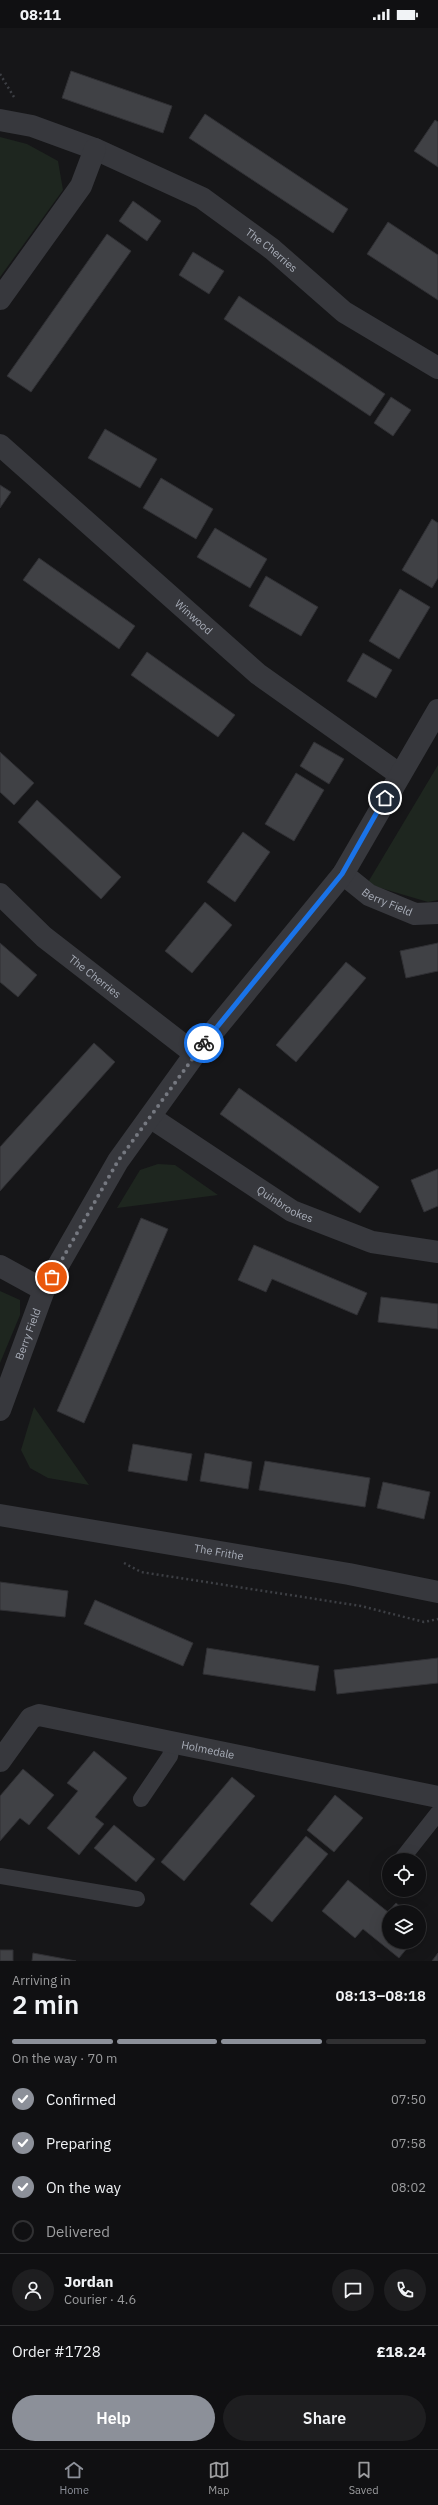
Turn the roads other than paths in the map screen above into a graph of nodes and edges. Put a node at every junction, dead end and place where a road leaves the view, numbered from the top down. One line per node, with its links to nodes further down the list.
1 (0, 120): 2 (street, The Cherries)
2 (95, 149): 3 (street); 4 (street, The Cherries)
3 (0, 299)
4 (438, 368)
5 (0, 445): 7 (street, Winwood)
6 (438, 710): 7 (street, Berry Field)
7 (399, 774): 8 (street, Berry Field)
8 (342, 874): 10 (street, Berry Field); 11 (street, Berry Field)
9 (0, 894): 11 (street, The Cherries)
10 (438, 913)
11 (195, 1054): 12 (street, Berry Field)
12 (150, 1117): 13 (street, Quinbrookes); 15 (street, Berry Field)
13 (438, 1252)
14 (0, 1266): 15 (street)
15 (44, 1290): 16 (street, Berry Field)
16 (0, 1410)
17 (0, 1515): 18 (street, The Frithe)
18 (438, 1592)
19 (173, 1742): 20 (street, Holmedale); 21 (street, Holmedale); 22 (lane)
20 (0, 1761)
21 (438, 1797)
22 (140, 1799)
23 (438, 1813): 24 (lane)
24 (407, 1853)
25 (0, 1876): 26 (lane)
26 (137, 1899)

